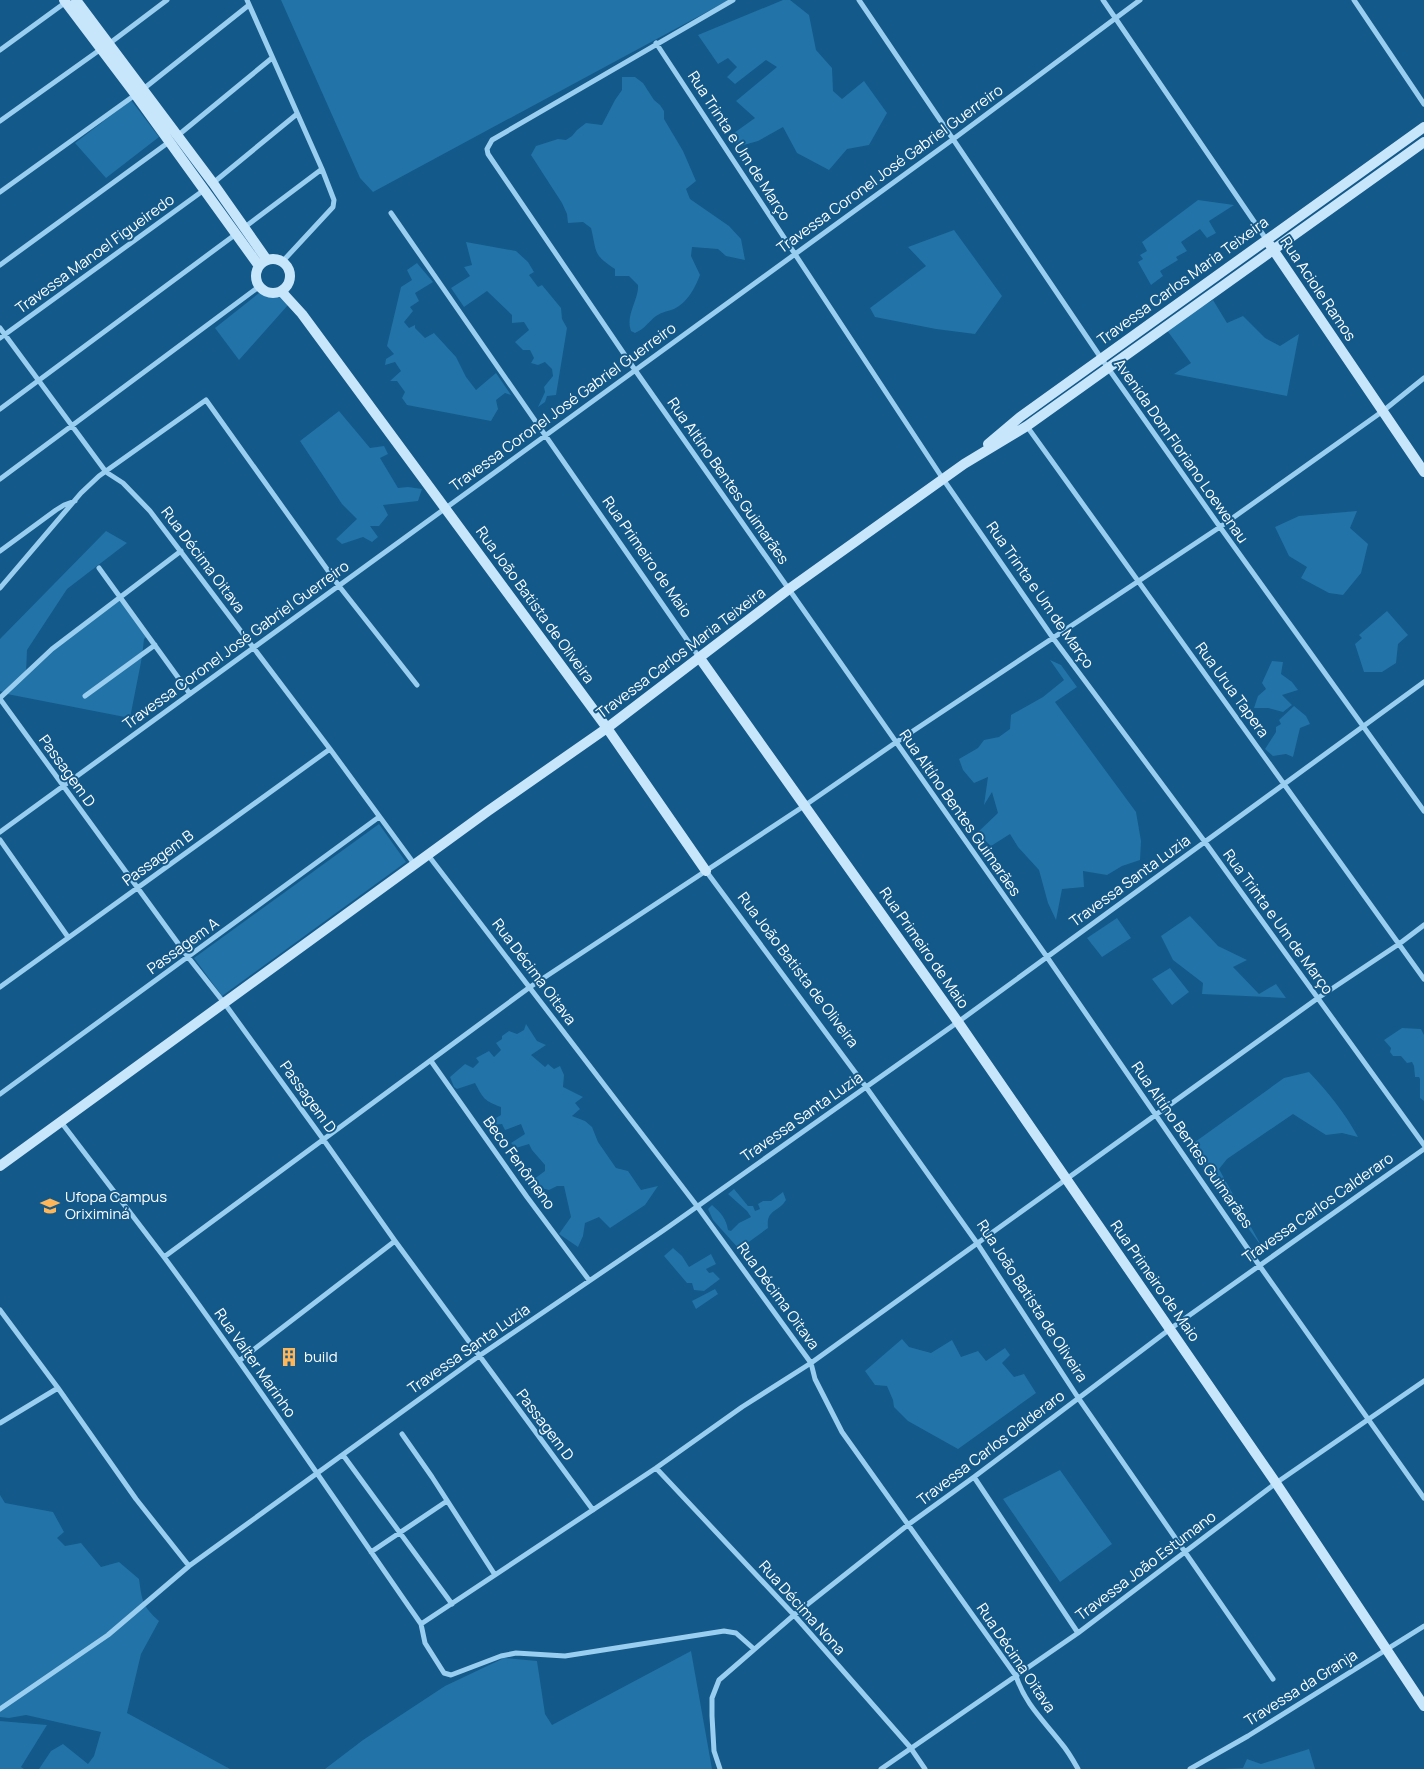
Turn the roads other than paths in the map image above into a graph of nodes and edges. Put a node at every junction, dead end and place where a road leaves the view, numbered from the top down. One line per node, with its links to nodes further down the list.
1 (168, 0): 11 (street)
2 (733, 0): 10 (street)
3 (859, 0): 20 (street, Avenida Dom Floriano Loewenau)
4 (1103, 0): 9 (street, Rua Aciole Ramos)
5 (1140, 0): 9 (street, Travessa Coronel José Gabriel Guerreiro)
6 (1354, 0): 15 (street)
7 (68, 1): 11 (street); 12 (street)
8 (248, 2): 13 (street); 14 (street)
9 (1115, 17): 20 (street, Travessa Coronel José Gabriel Guerreiro); 29 (street, Rua Aciole Ramos)
10 (656, 43): 31 (street, Rua Trinta e Um de Março); 41 (street, Rua Altíno Bentes Guimarães)
11 (106, 46): 14 (street); 17 (street)
12 (0, 50)
13 (272, 58): 16 (street); 19 (street)
14 (139, 92): 19 (street); 25 (street)
15 (1424, 104)
16 (297, 114): 22 (street); 23 (street)
17 (0, 121)
18 (1424, 127): 29 (street, Travessa Carlos Maria Teixeira)
19 (174, 139): 23 (street); 24 (street); 34 (street)
20 (952, 140): 31 (street, Travessa Coronel José Gabriel Guerreiro); 39 (street, Avenida Dom Floriano Loewenau)
21 (1424, 142): 30 (street, Travessa Carlos Maria Teixeira)
22 (322, 169): 27 (street); 32 (street)
23 (213, 183): 27 (street)
24 (204, 190): 28 (street); 38 (street, Travessa Manoel Figueiredo)
25 (0, 192)
26 (391, 214): 49 (street, Rua Primeiro de Maio)
27 (245, 227): 33 (street)
28 (236, 234): 33 (street); 43 (street)
29 (1266, 239): 30 (street, Rua Aciole Ramos); 39 (street, Travessa Carlos Maria Teixeira)
30 (1274, 250): 40 (street, Travessa Carlos Maria Teixeira); 45 (street, Rua Aciole Ramos)
31 (795, 254): 41 (street, Travessa Coronel José Gabriel Guerreiro); 54 (street, Rua Trinta e Um de Março)
32 (283, 262): 33 (street); 36 (street)
33 (263, 263): 35 (street)
34 (0, 265)
35 (260, 286): 36 (street); 47 (street)
36 (281, 291): 56 (street, Rua João Batista de Oliveira)
37 (0, 328): 38 (street, Rua Décima Oitava)
38 (2, 336): 43 (street, Rua Décima Oitava)
39 (1101, 358): 40 (street, Avenida Dom Floriano Loewenau); 46 (street, Travessa Carlos Maria Teixeira)
40 (1108, 367): 48 (street, Travessa Carlos Maria Teixeira); 57 (street, Avenida Dom Floriano Loewenau)
41 (634, 370): 49 (street, Travessa Coronel José Gabriel Guerreiro); 64 (street, Rua Altíno Bentes Guimarães)
42 (1424, 378): 45 (street)
43 (40, 380): 44 (street); 47 (street, Rua Décima Oitava)
44 (0, 409)
45 (1383, 411): 52 (street, Rua Aciole Ramos); 57 (street)
46 (1020, 417): 48 (street, Rua Urua Tapera); 50 (street, Travessa Carlos Maria Teixeira)
47 (72, 425): 51 (street, Rua Décima Oitava); 53 (street)
48 (1027, 426): 50 (street, Travessa Carlos Maria Teixeira); 61 (street, Rua Urua Tapera)
49 (544, 435): 56 (street, Travessa Coronel José Gabriel Guerreiro); 69 (street, Rua Primeiro de Maio)
50 (964, 464): 54 (street, Travessa Carlos Maria Teixeira)
51 (106, 472): 55 (street); 59 (street, Rua Décima Oitava); 62 (street)
52 (1424, 472)
53 (0, 479)
54 (944, 479): 64 (street, Travessa Carlos Maria Teixeira); 66 (street, Rua Trinta e Um de Março)
55 (75, 501): 58 (street); 63 (street)
56 (445, 508): 62 (street, Travessa Coronel José Gabriel Guerreiro); 76 (street, Rua João Batista de Oliveira)
57 (1220, 528): 61 (street); 75 (street, Avenida Dom Floriano Loewenau)
58 (0, 551)
59 (181, 551): 65 (street); 68 (street, Rua Décima Oitava)
60 (99, 568): 65 (street)
61 (1138, 582): 66 (street); 79 (street, Rua Urua Tapera)
62 (339, 586): 68 (street, Travessa Coronel José Gabriel Guerreiro); 71 (street)
63 (0, 588)
64 (789, 589): 69 (street, Travessa Carlos Maria Teixeira); 77 (street, Rua Altíno Bentes Guimarães)
65 (120, 599): 67 (street); 74 (street)
66 (1053, 638): 77 (street); 86 (street, Rua Trinta e Um de Março)
67 (155, 646): 72 (street); 73 (street)
68 (254, 649): 72 (street, Travessa Coronel José Gabriel Guerreiro); 78 (street, Rua Décima Oitava)
69 (699, 657): 76 (street, Travessa Carlos Maria Teixeira); 81 (street, Rua Primeiro de Maio)
70 (1424, 682): 75 (street, Travessa Santa Luzia)
71 (417, 684)
72 (190, 694): 80 (street, Travessa Coronel José Gabriel Guerreiro)
73 (85, 696)
74 (0, 699): 80 (street, Passagem D)
75 (1363, 726): 79 (street, Travessa Santa Luzia); 82 (street, Avenida Dom Floriano Loewenau)
76 (607, 728): 87 (street, Travessa Carlos Maria Teixeira); 89 (street, Rua João Batista de Oliveira)
77 (895, 743): 81 (street); 95 (street, Rua Altíno Bentes Guimarães)
78 (330, 749): 83 (street, Rua Décima Oitava); 90 (street, Passagem B)
79 (1285, 785): 86 (street, Travessa Santa Luzia); 93 (street, Rua Urua Tapera)
80 (64, 787): 84 (street, Travessa Coronel José Gabriel Guerreiro); 90 (street, Passagem D)
81 (804, 806): 89 (street); 101 (street, Rua Primeiro de Maio)
82 (1424, 811)
83 (379, 817): 88 (street, Rua Décima Oitava); 94 (street, Passagem A)
84 (0, 832)
85 (0, 840): 92 (street)
86 (1205, 842): 95 (street, Travessa Santa Luzia); 99 (street, Rua Trinta e Um de Março)
87 (428, 855): 88 (street, Travessa Carlos Maria Teixeira); 98 (street, Rua Décima Oitava)
88 (415, 865): 100 (street, Travessa Carlos Maria Teixeira)
89 (706, 871): 98 (street); 103 (street, Rua João Batista de Oliveira)
90 (138, 888): 92 (street, Passagem B); 94 (street, Passagem D)
91 (1424, 925): 93 (street)
92 (68, 937): 97 (street, Passagem B)
93 (1399, 944): 96 (street, Rua Urua Tapera); 99 (street)
94 (188, 957): 100 (street, Passagem D); 104 (street, Passagem A)
95 (1047, 957): 101 (street, Travessa Santa Luzia); 105 (street, Rua Altíno Bentes Guimarães)
96 (1424, 978)
97 (0, 986)
98 (530, 987): 102 (street); 111 (street, Rua Décima Oitava)
99 (1318, 998): 105 (street); 108 (street, Rua Trinta e Um de Março)
100 (225, 1004): 106 (street, Travessa Carlos Maria Teixeira); 107 (street, Passagem D)
101 (958, 1022): 103 (street, Travessa Santa Luzia); 110 (street, Rua Primeiro de Maio)
102 (431, 1061): 107 (street); 116 (street, Beco Fenômeno)
103 (866, 1087): 111 (street, Travessa Santa Luzia); 113 (street, Rua João Batista de Oliveira)
104 (0, 1094)
105 (1156, 1115): 110 (street); 115 (street, Rua Altíno Bentes Guimarães)
106 (60, 1121): 109 (street, Travessa Carlos Maria Teixeira); 114 (street, Rua Valter Marinho)
107 (323, 1139): 112 (street, Passagem D); 114 (street)
108 (1424, 1147): 115 (street, Travessa Carlos Calderaro)
109 (0, 1166)
110 (1066, 1180): 113 (street); 118 (street, Rua Primeiro de Maio)
111 (697, 1206): 116 (street, Travessa Santa Luzia); 121 (street, Rua Décima Oitava)
112 (395, 1241): 119 (street, Passagem D); 120 (street)
113 (977, 1243): 121 (street); 124 (street, Rua João Batista de Oliveira)
114 (164, 1257): 120 (street, Rua Valter Marinho)
115 (1259, 1265): 118 (street, Travessa Carlos Calderaro); 125 (street, Rua Altíno Bentes Guimarães)
116 (590, 1280): 119 (street, Travessa Santa Luzia)
117 (0, 1310): 123 (street)
118 (1170, 1329): 124 (street, Travessa Carlos Calderaro); 132 (street, Rua Primeiro de Maio)
119 (479, 1356): 128 (street, Travessa Santa Luzia); 135 (street, Passagem D)
120 (239, 1361): 130 (street, Rua Valter Marinho)
121 (811, 1363): 129 (street); 136 (street, Rua Décima Oitava)
122 (1424, 1381): 125 (street, Travessa João Estumano)
123 (58, 1388): 126 (street); 140 (street)
124 (1079, 1399): 131 (street, Travessa Carlos Calderaro); 139 (street, Rua João Batista de Oliveira)
125 (1369, 1419): 132 (street, Travessa João Estumano); 133 (street, Rua Altíno Bentes Guimarães)
126 (0, 1423)
127 (402, 1434): 134 (street)
128 (343, 1455): 130 (street, Travessa Santa Luzia); 137 (street)
129 (656, 1468): 135 (street); 143 (street, Rua Décima Nona)
130 (317, 1474): 138 (street, Rua Valter Marinho); 140 (street, Travessa Santa Luzia)
131 (974, 1477): 136 (street, Travessa Carlos Calderaro); 146 (street)
132 (1276, 1483): 139 (street, Travessa João Estumano); 148 (street, Rua Primeiro de Maio)
133 (1424, 1498)
134 (447, 1501): 137 (street); 141 (street)
135 (593, 1510): 141 (street)
136 (908, 1524): 143 (street, Travessa Carlos Calderaro); 149 (street, Rua Décima Oitava)
137 (400, 1532): 138 (street); 142 (street)
138 (371, 1552): 144 (street, Rua Valter Marinho)
139 (1185, 1553): 146 (street, Travessa João Estumano); 150 (street, Rua João Batista de Oliveira)
140 (189, 1566): 152 (street, Travessa Santa Luzia)
141 (495, 1575): 142 (street)
142 (452, 1604): 144 (street)
143 (794, 1615): 147 (street, Travessa Carlos Calderaro); 153 (street, Rua Décima Nona)
144 (421, 1624): 147 (street)
145 (1424, 1626): 148 (street, Travessa da Granja)
146 (1078, 1633): 149 (street, Travessa João Estumano)
147 (754, 1649): 154 (street, Travessa Carlos Calderaro)
148 (1386, 1651): 151 (street, Rua Primeiro de Maio); 158 (street, Travessa da Granja)
149 (1016, 1676): 153 (street, Travessa João Estumano); 157 (street, Rua Décima Oitava)
150 (1273, 1679)
151 (1424, 1706)
152 (0, 1709)
153 (910, 1747): 155 (street, Travessa João Estumano); 156 (street, Rua Décima Nona)
154 (720, 1769)
155 (881, 1769)
156 (925, 1769)
157 (1078, 1769)
158 (1190, 1769)

